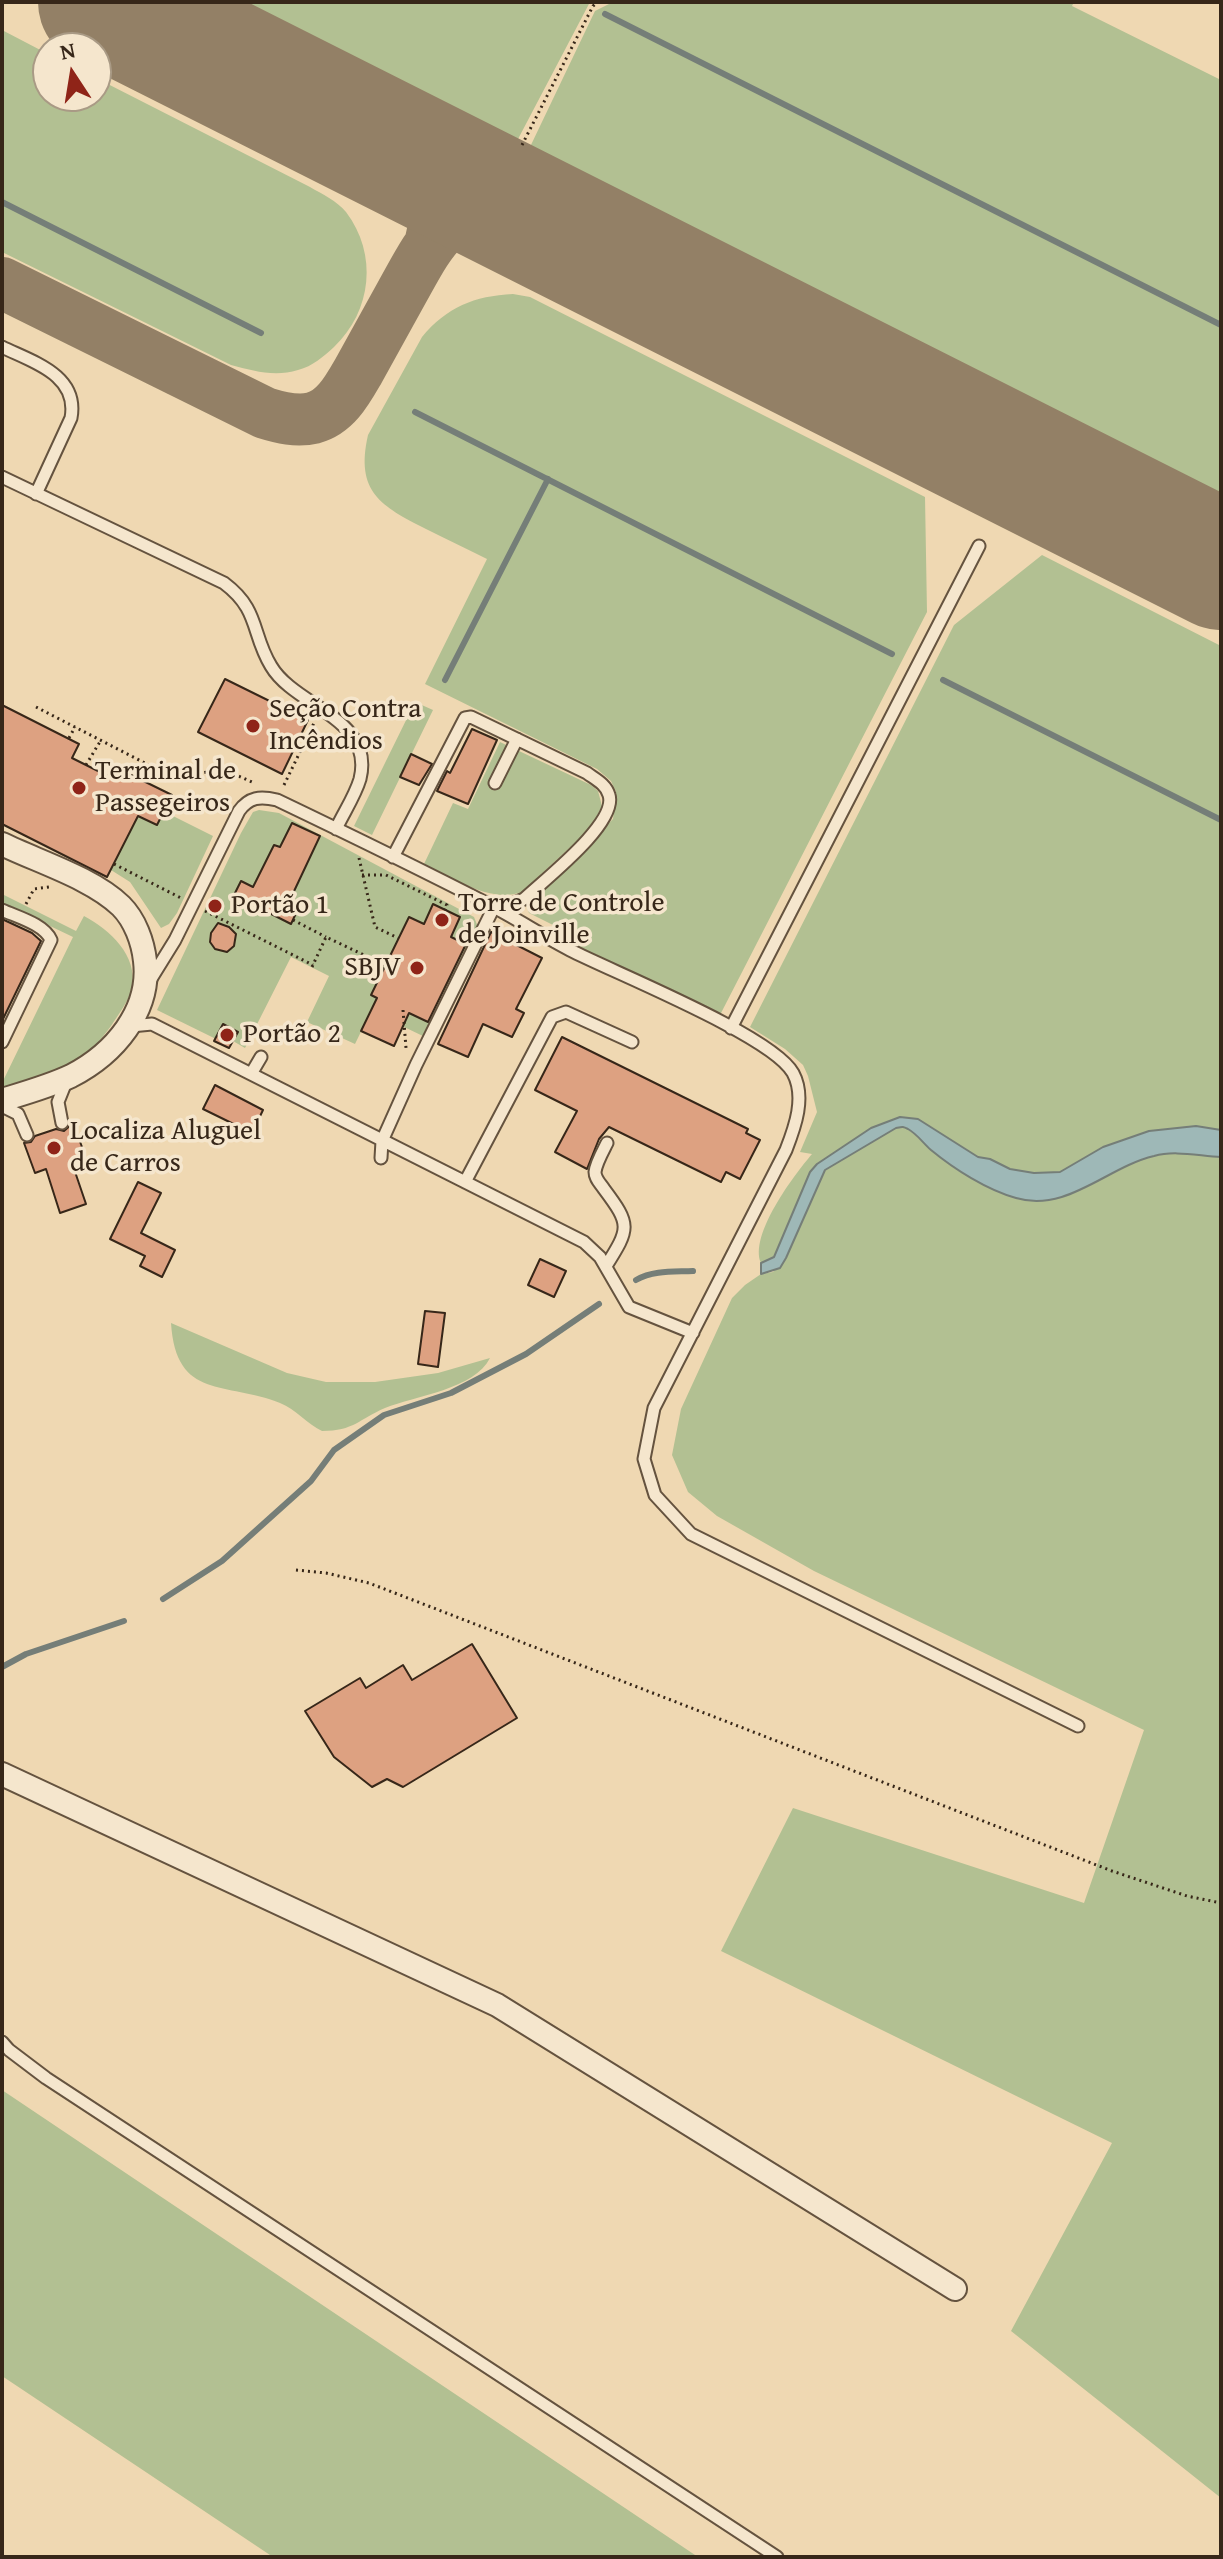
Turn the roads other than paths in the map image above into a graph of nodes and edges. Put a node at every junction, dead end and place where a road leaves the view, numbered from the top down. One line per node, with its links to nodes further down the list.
1 (2, 347): 3 (lane)
2 (3, 481): 3 (lane)
3 (36, 494): 7 (lane)
4 (979, 546): 14 (lane)
5 (517, 739): 6 (lane); 9 (lane); 10 (lane)
6 (495, 783)
7 (336, 829): 9 (lane); 12 (lane)
8 (2, 844): 12 (street)
9 (393, 857): 10 (lane)
10 (494, 907): 14 (lane); 24 (lane)
11 (2, 910): 15 (lane)
12 (142, 996): 13 (street)
13 (141, 1025): 18 (lane); 19 (street)
14 (731, 1028): 29 (lane)
15 (2, 1042)
16 (632, 1042): 27 (lane)
17 (261, 1057): 18 (lane)
18 (251, 1074): 24 (lane)
19 (69, 1077): 20 (street); 22 (lane)
20 (2, 1100)
21 (2, 1106): 23 (lane)
22 (62, 1123)
23 (27, 1135)
24 (382, 1141): 26 (lane); 27 (lane)
25 (607, 1143): 28 (lane)
26 (381, 1158)
27 (465, 1182): 28 (lane)
28 (606, 1266): 29 (lane)
29 (693, 1333): 30 (lane)
30 (1078, 1726)
31 (2, 1774): 33 (street)
32 (2, 2042): 34 (lane)
33 (955, 2289)
34 (777, 2557)

